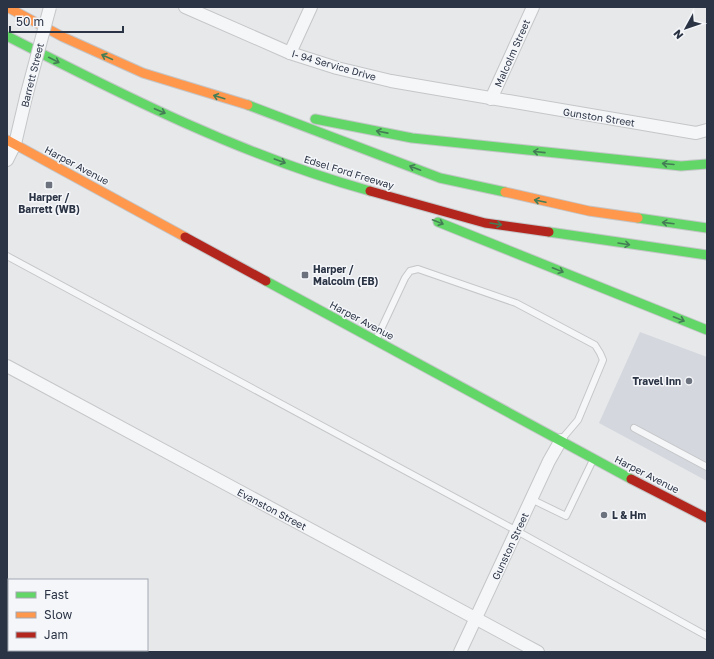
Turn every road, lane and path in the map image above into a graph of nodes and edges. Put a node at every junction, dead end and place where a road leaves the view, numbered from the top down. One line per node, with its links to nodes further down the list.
1 (7, 7): 9 (main road, one-way to 1)
2 (50, 7): 11 (street, Barrett Street, bridge)
3 (185, 7): 7 (street, I- 94 Service Drive)
4 (311, 7): 7 (street)
5 (533, 7): 8 (street, Malcolm Street)
6 (7, 36): 14 (main road, Edsel Ford Freeway, one-way to 14)
7 (290, 53): 8 (street, I- 94 Service Drive)
8 (491, 99): 10 (street, Gunston Street)
9 (257, 108): 13 (main road, one-way to 9); 15 (main road, one-way to 9)
10 (707, 130)
11 (11, 142): 12 (street, Barrett Street); 19 (main road, Harper Avenue)
12 (7, 160)
13 (707, 164)
14 (336, 182): 16 (main road, Edsel Ford Freeway, one-way to 16); 18 (main road, one-way to 18)
15 (707, 228)
16 (707, 255)
17 (7, 256): 27 (lane)
18 (707, 330)
19 (376, 340): 22 (main road, Harper Avenue); 22 (lane)
20 (7, 366): 28 (street, Evanston Street)
21 (634, 428): 24 (lane)
22 (561, 440): 23 (main road, Harper Avenue); 25 (street, Gunston Street)
23 (594, 459): 25 (lane); 26 (main road, Harper Avenue)
24 (707, 467)
25 (531, 499): 27 (street, Gunston Street)
26 (707, 518)
27 (517, 531): 28 (street, Gunston Street); 29 (lane)
28 (476, 618): 30 (street, Gunston Street); 31 (street, Evanston Street)
29 (707, 636)
30 (460, 652)
31 (538, 652)

